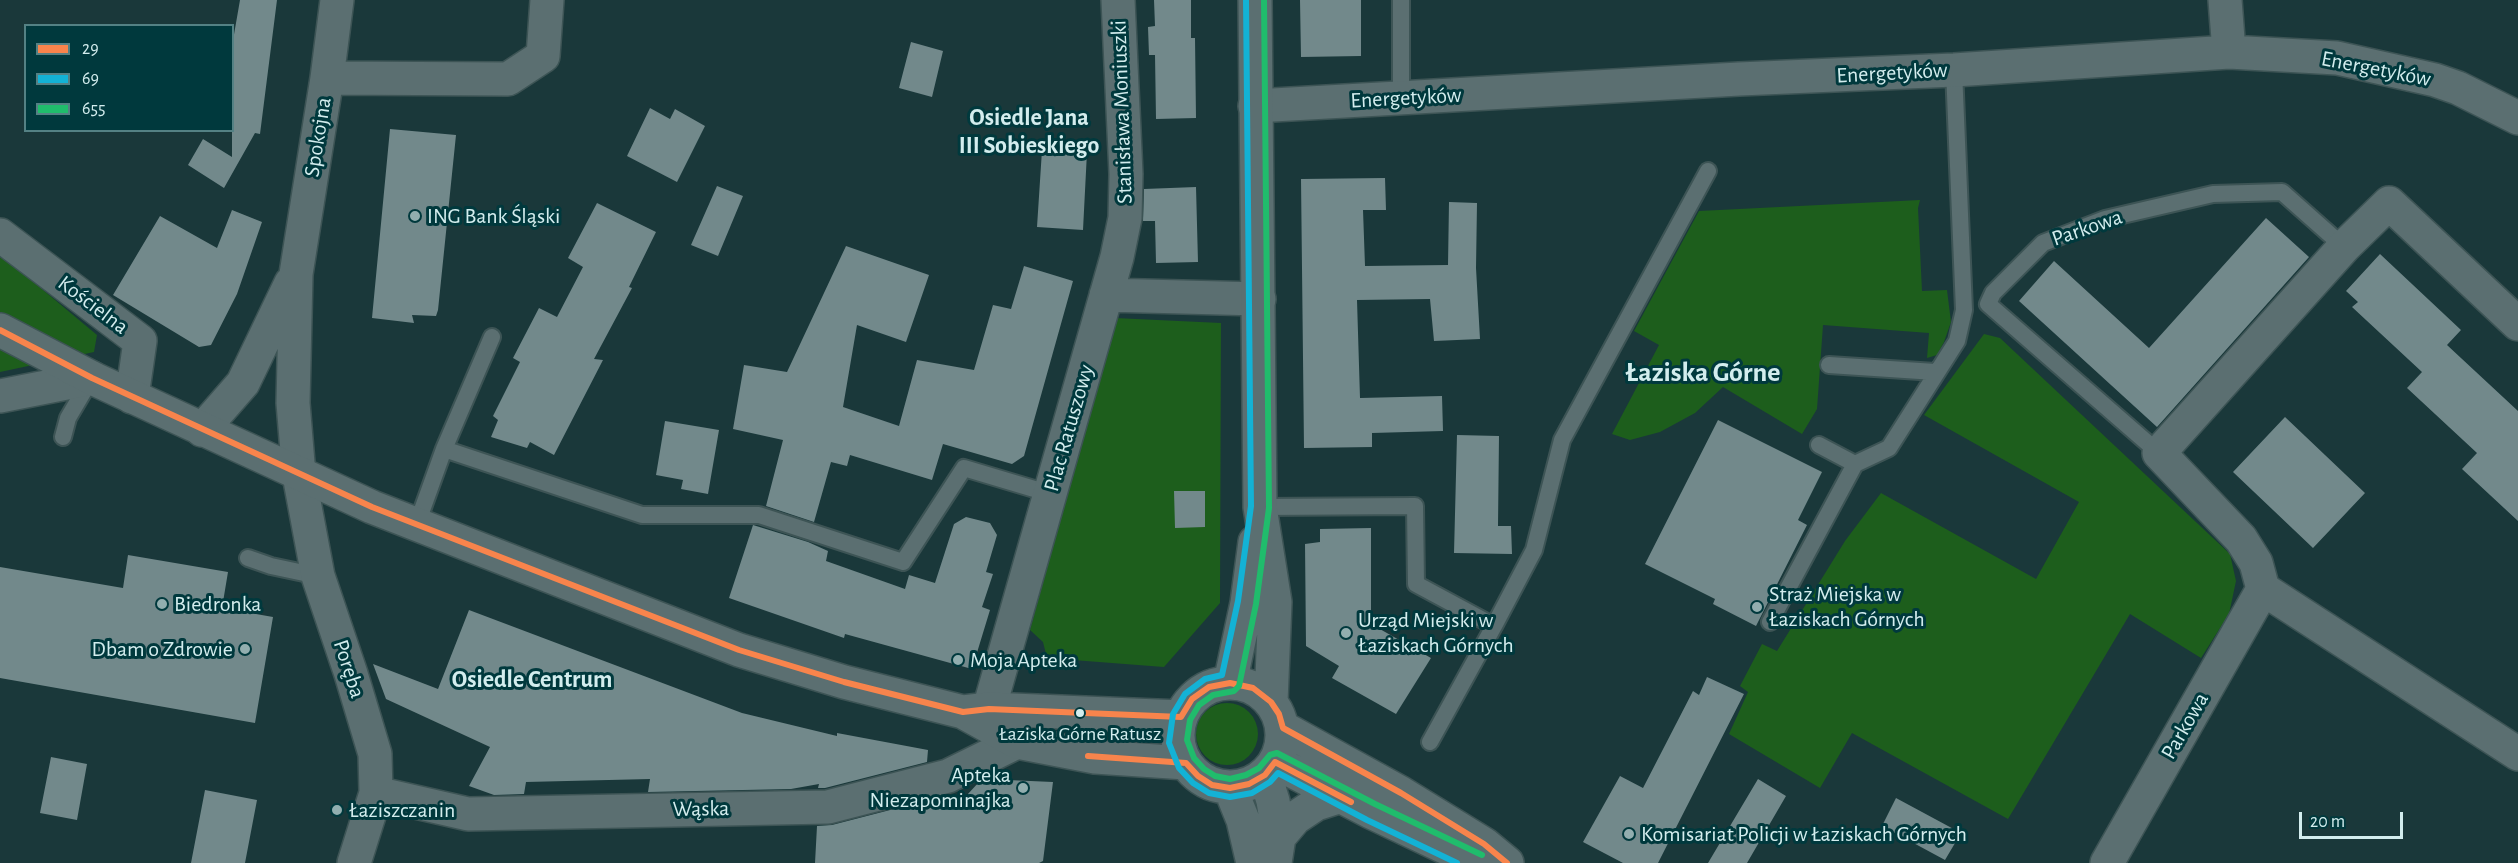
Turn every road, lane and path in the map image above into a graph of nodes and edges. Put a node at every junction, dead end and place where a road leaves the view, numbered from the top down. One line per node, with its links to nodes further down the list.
1 (337, 0): 9 (street, Spokojna)
2 (547, 0): 9 (street)
3 (1119, 0): 17 (street, Stanisława Moniuszki)
4 (1255, 0): 11 (street)
5 (1401, 0): 10 (lane)
6 (2225, 0): 7 (street)
7 (2229, 52): 8 (street, Energetyków); 12 (street, Energetyków)
8 (1954, 70): 10 (street, Energetyków); 23 (lane)
9 (327, 78): 16 (street, Spokojna)
10 (1401, 98): 11 (street, Energetyków)
11 (1255, 106): 18 (street)
12 (2518, 118)
13 (1708, 171): 41 (lane)
14 (0, 235): 26 (street, Kościelna)
15 (2344, 247): 19 (street); 31 (street); 31 (lane, Parkowa)
16 (296, 274): 27 (street, Spokojna); 33 (street, Spokojna)
17 (1106, 295): 18 (street); 34 (street, Plac Ratuszowy)
18 (1259, 299): 35 (street)
19 (2518, 324)
20 (0, 330): 24 (street)
21 (492, 337): 30 (lane)
22 (1829, 365): 23 (lane)
23 (1935, 372): 32 (lane)
24 (92, 378): 25 (street); 26 (street); 28 (lane)
25 (0, 396)
26 (132, 398): 27 (street)
27 (202, 430): 33 (street)
28 (63, 437)
29 (1819, 445): 32 (lane)
30 (444, 449): 34 (lane); 36 (lane)
31 (2159, 453): 39 (street, Parkowa)
32 (1854, 464): 40 (lane)
33 (299, 475): 36 (street); 38 (street, Poręba)
34 (1051, 494): 43 (street, Plac Ratuszowy)
35 (1260, 507): 41 (lane); 42 (street); 44 (street)
36 (417, 524): 43 (street)
37 (248, 558): 38 (lane)
38 (318, 576): 52 (street, Poręba)
39 (2263, 589): 48 (street); 59 (street, Parkowa)
40 (1770, 622)
41 (1494, 626): 47 (lane)
42 (1230, 682): 44 (street); 45 (street)
43 (976, 710): 45 (street); 46 (street)
44 (1277, 715): 50 (street); 58 (street)
45 (1181, 717): 49 (street)
46 (1017, 742): 49 (street); 52 (street, Wąska)
47 (1430, 742)
48 (2518, 754)
49 (1186, 763): 51 (street)
50 (1270, 768): 51 (street); 53 (street); 54 (street)
51 (1230, 788): 56 (street)
52 (376, 794): 55 (street, Poręba)
53 (1341, 796): 54 (street); 57 (street)
54 (1277, 850)
55 (354, 863)
56 (1253, 863)
57 (1479, 863)
58 (1506, 863)
59 (2107, 863)

